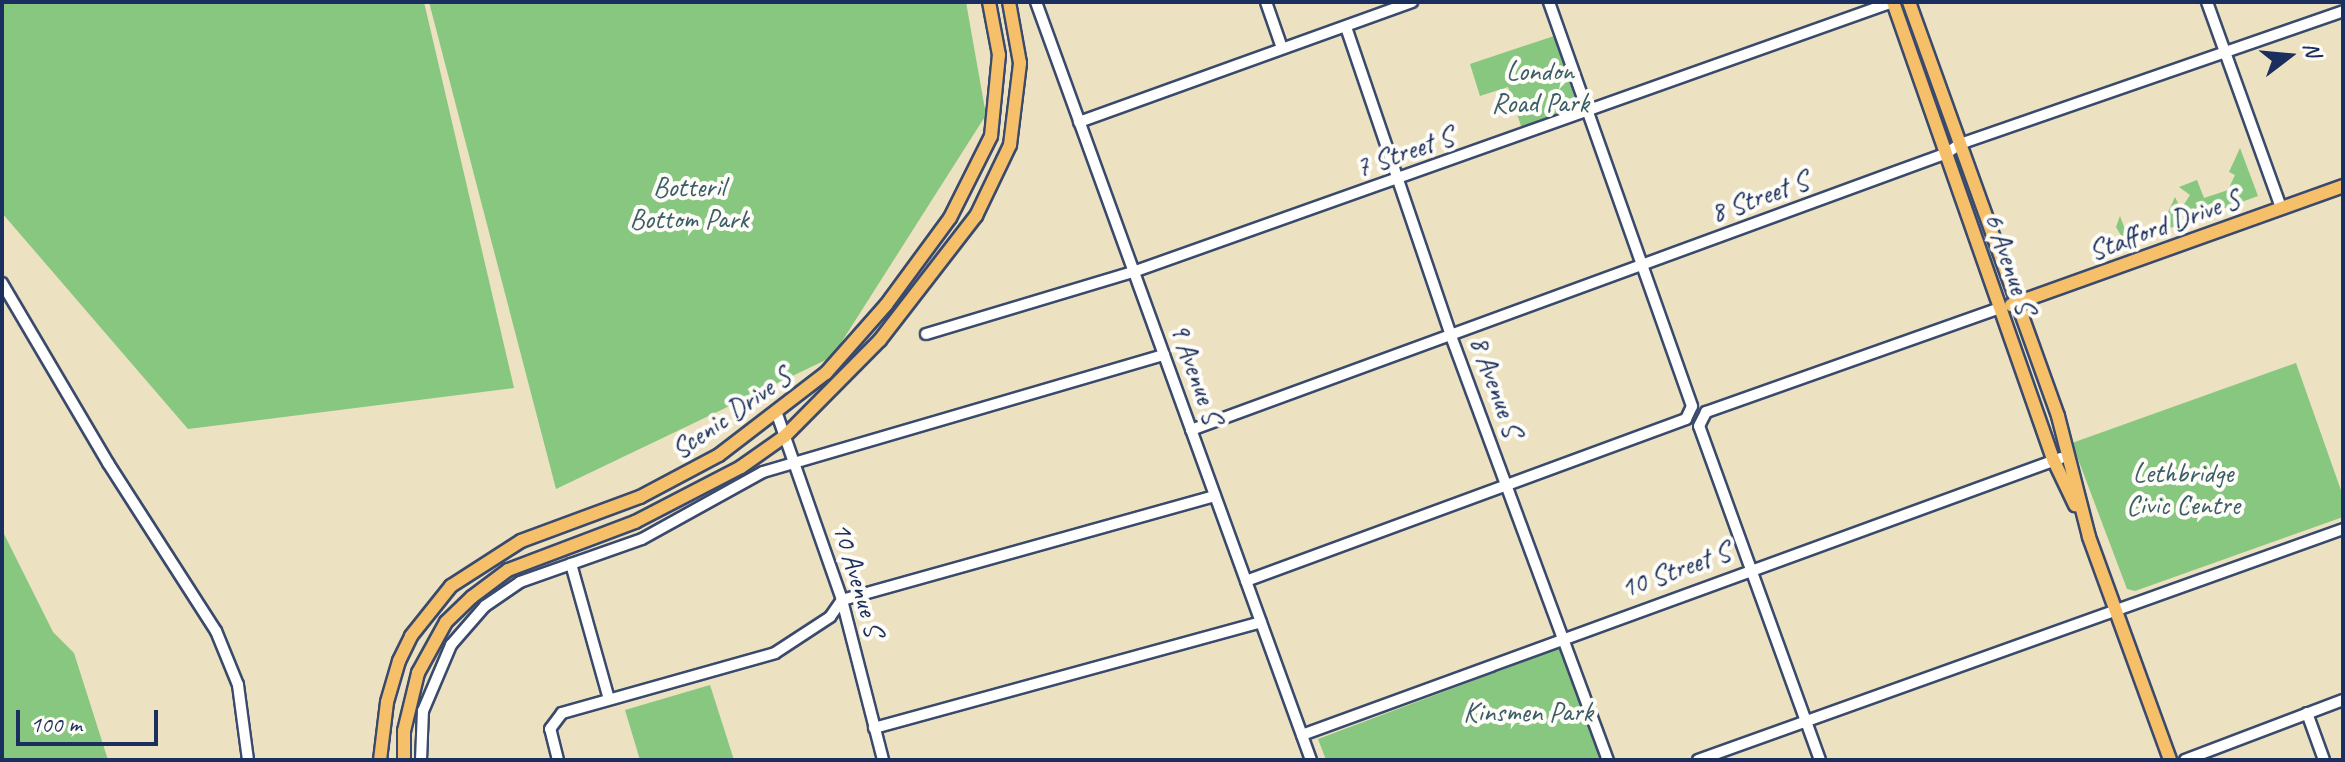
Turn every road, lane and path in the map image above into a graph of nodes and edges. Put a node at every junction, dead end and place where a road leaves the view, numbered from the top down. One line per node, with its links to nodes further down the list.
1 (989, 2): 29 (main road, Scenic Drive S)
2 (1009, 2): 31 (main road, Scenic Drive S)
3 (1036, 2): 15 (street, 9 Avenue S)
4 (1266, 2): 12 (street)
5 (1412, 2): 11 (street)
6 (1549, 2): 14 (street)
7 (1893, 2): 14 (street, 7 Street S); 17 (main road, 6 Avenue S)
8 (1909, 2): 16 (main road, 6 Avenue S)
9 (2207, 2): 13 (street)
10 (2343, 11): 13 (street, 8 Street S)
11 (1346, 27): 12 (street); 18 (street, 8 Avenue S)
12 (1282, 48): 15 (street)
13 (2224, 49): 16 (street, 8 Street S); 20 (street)
14 (1588, 111): 18 (street, 7 Street S); 21 (street)
15 (1079, 122): 22 (street, 9 Avenue S)
16 (1960, 144): 17 (street, 8 Street S); 24 (main road, 6 Avenue S)
17 (1947, 153): 21 (street, 8 Street S); 25 (main road, 6 Avenue S)
18 (1400, 178): 22 (street, 7 Street S); 27 (street, 8 Avenue S)
19 (2343, 186): 20 (main road, Stafford Drive S)
20 (2281, 208): 24 (main road, Stafford Drive S)
21 (1645, 264): 27 (street, 8 Street S); 34 (street)
22 (1133, 272): 26 (street, 7 Street S); 28 (street, 9 Avenue S)
23 (2, 283): 50 (street)
24 (2018, 303): 25 (main road, Stafford Drive S); 32 (main road, 6 Avenue S)
25 (2000, 308): 32 (main road, 6 Avenue S); 38 (street)
26 (926, 334)
27 (1451, 336): 30 (street, 8 Street S); 34 (street, 8 Avenue S)
28 (1164, 355): 30 (street, 9 Avenue S); 33 (street)
29 (777, 414): 31 (street, 10 Avenue S); 51 (main road, Scenic Drive S)
30 (1191, 430): 35 (street, 9 Avenue S)
31 (785, 436): 33 (street, 10 Avenue S); 52 (main road, Scenic Drive S)
32 (2061, 458): 38 (street, 10 Street S); 41 (main road, 6 Avenue S)
33 (796, 462): 37 (street); 40 (street, 10 Avenue S)
34 (1506, 485): 39 (street); 43 (street, 8 Avenue S)
35 (1215, 496): 39 (street, 9 Avenue S); 40 (street)
36 (2343, 529): 41 (street)
37 (571, 564): 44 (street); 53 (street)
38 (1750, 567): 43 (street, 10 Street S); 47 (street)
39 (1246, 581): 42 (street, 9 Avenue S)
40 (842, 600): 44 (street); 48 (street, 10 Avenue S)
41 (2116, 610): 47 (street); 60 (main road, 6 Avenue S)
42 (1261, 622): 48 (street); 49 (street, 9 Avenue S)
43 (1563, 638): 49 (street, 10 Street S); 57 (street, 8 Avenue S)
44 (609, 699): 54 (street)
45 (2343, 700): 46 (street)
46 (2307, 713): 61 (street); 62 (street)
47 (1806, 721): 58 (street); 59 (street)
48 (874, 728): 55 (street, 10 Avenue S)
49 (1302, 735): 56 (street, 9 Avenue S)
50 (248, 760)
51 (380, 760)
52 (404, 760)
53 (421, 760)
54 (558, 760)
55 (883, 760)
56 (1309, 760)
57 (1608, 760)
58 (1698, 760)
59 (1820, 760)
60 (2170, 760)
61 (2185, 760)
62 (2324, 760)

